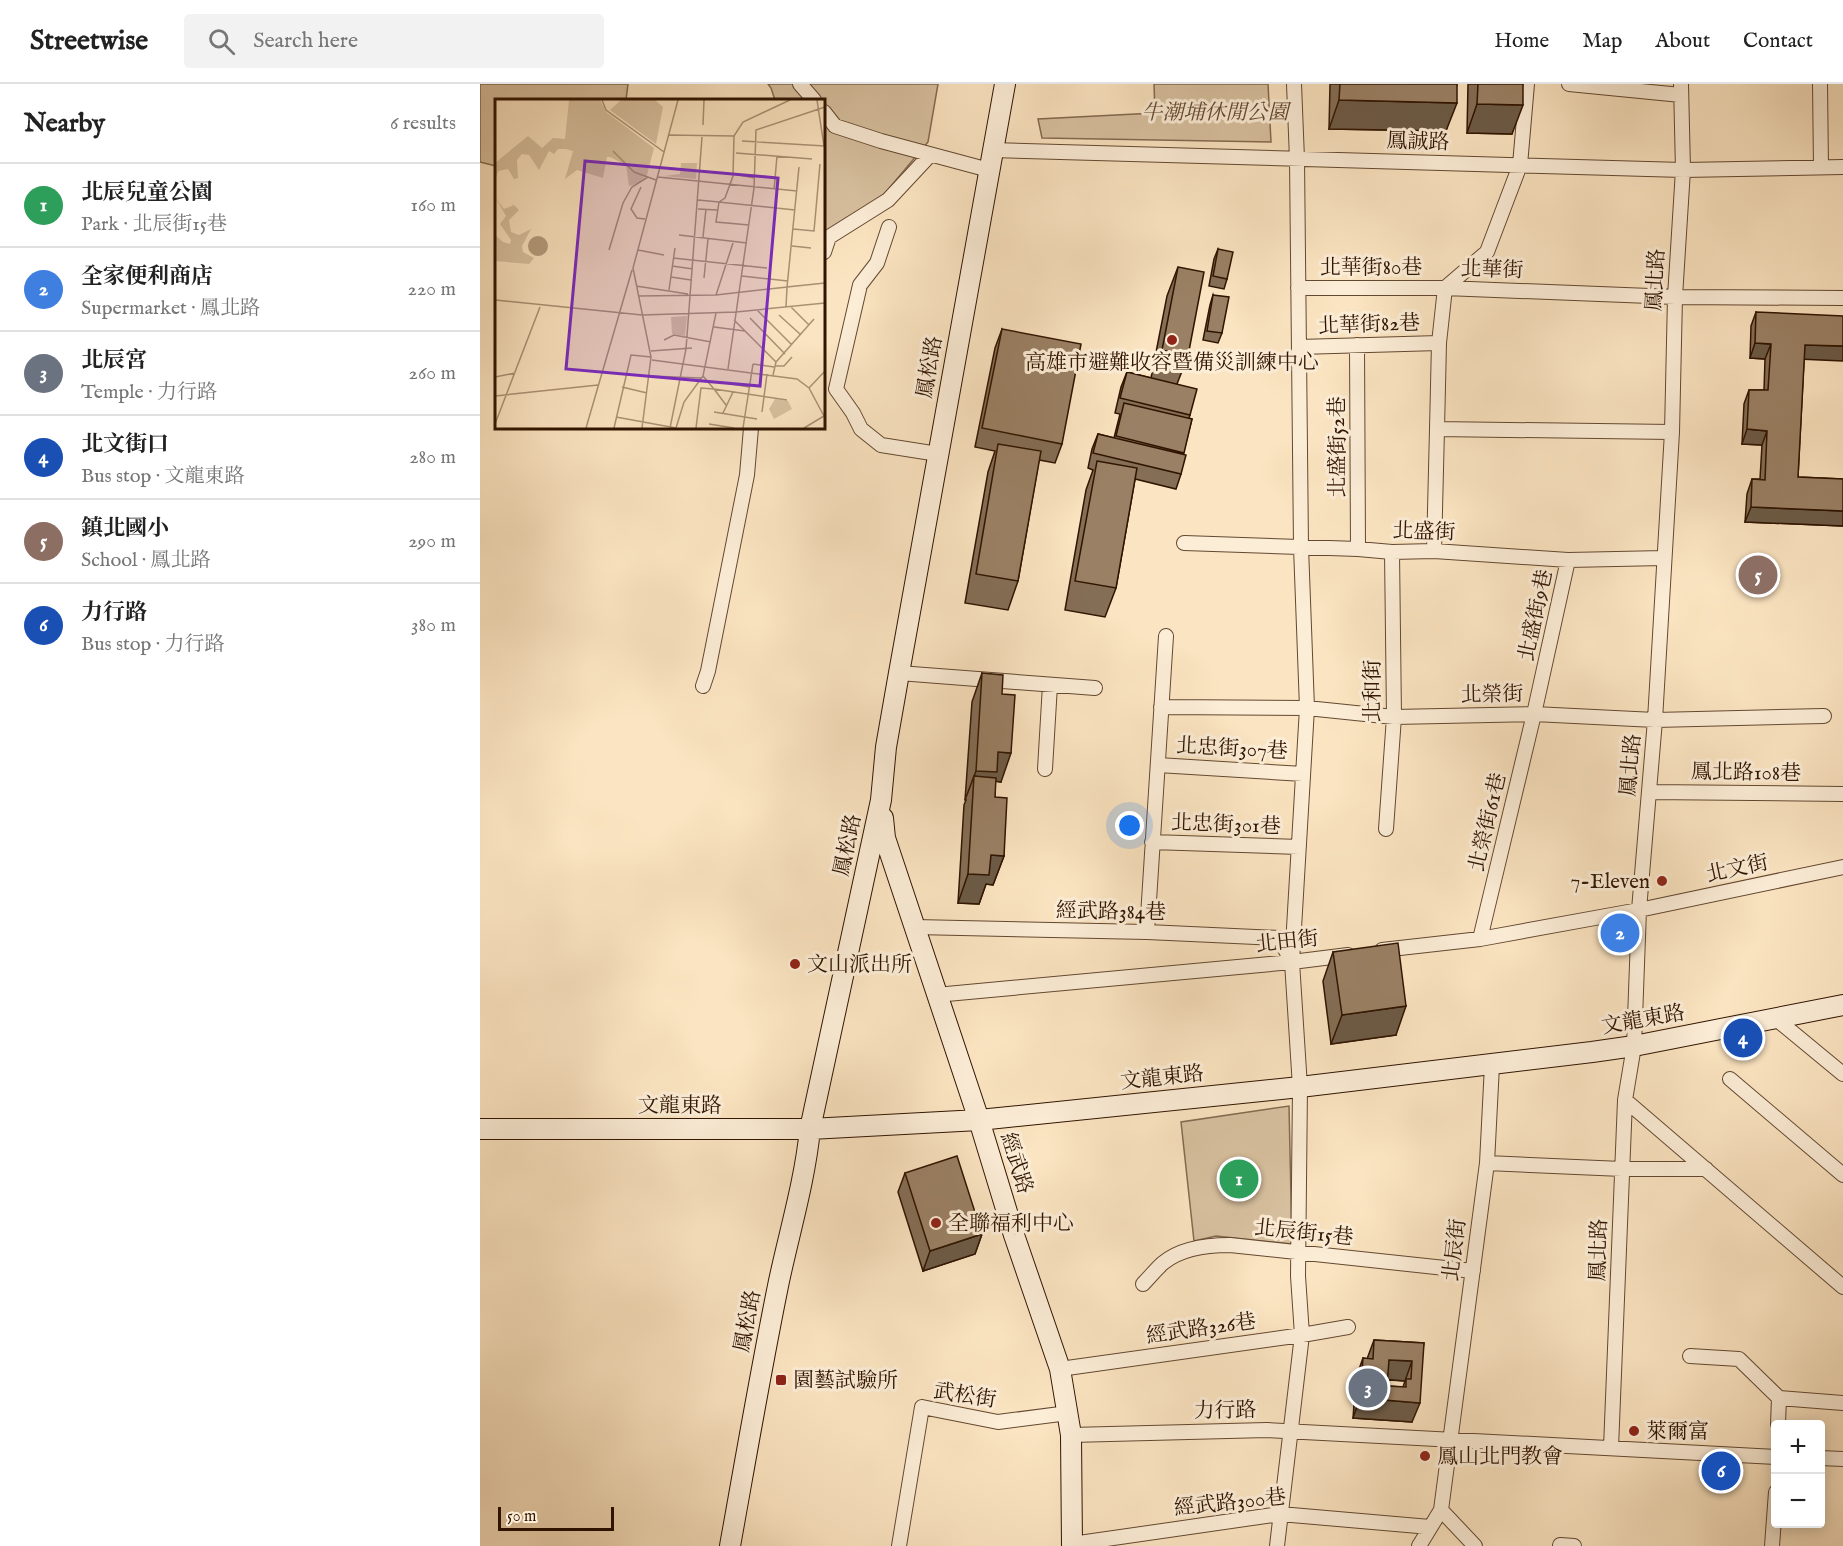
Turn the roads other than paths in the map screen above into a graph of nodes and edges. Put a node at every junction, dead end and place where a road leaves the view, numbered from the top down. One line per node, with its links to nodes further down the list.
1 (800, 84): 8 (street)
2 (1005, 84): 10 (street, 鳳松路)
3 (1294, 84): 12 (street)
4 (1527, 84): 13 (street)
5 (1569, 84): 7 (street)
6 (1820, 84): 14 (street)
7 (1681, 90): 17 (street, 鳳北路)
8 (813, 99)
9 (825, 113): 11 (street)
10 (992, 150): 12 (street, 鳳誠路); 16 (street, 鳳松路)
11 (930, 155): 16 (street); 19 (street)
12 (1297, 159): 13 (street, 鳳誠路); 20 (street)
13 (1520, 165): 17 (street, 鳳誠路); 21 (street)
14 (1821, 167): 15 (street, 鳳誠路); 17 (street, 鳳誠路)
15 (1843, 167)
16 (989, 170): 30 (street, 鳳松路)
17 (1683, 170): 22 (street, 鳳北路)
18 (889, 227): 30 (street)
19 (825, 249)
20 (1298, 288): 21 (street, 北華街80巷); 26 (street)
21 (1445, 288): 22 (street, 北華街); 24 (street, 北華街)
22 (1675, 297): 23 (street, 北華街); 29 (street, 鳳北路)
23 (1843, 298)
24 (1439, 343): 25 (street, 北華街82巷); 28 (street, 北華街)
25 (1358, 345): 26 (street, 北華街82巷); 33 (street, 北盛街52巷)
26 (1299, 347): 32 (street)
27 (751, 429): 41 (street)
28 (1437, 429): 29 (street); 34 (street, 北華街)
29 (1672, 432): 36 (street, 鳳北路)
30 (938, 454): 39 (street, 鳳松路)
31 (1184, 543): 32 (street, 北盛街)
32 (1301, 547): 33 (street, 北盛街); 44 (street)
33 (1358, 549): 35 (street, 北盛街)
34 (1434, 551): 35 (street, 北盛街); 37 (street, 北盛街)
35 (1392, 552): 47 (street, 北和街)
36 (1664, 558): 37 (street, 北盛街); 48 (street, 鳳北路)
37 (1568, 560): 45 (street, 北盛街9巷)
38 (1166, 636): 43 (street)
39 (898, 673): 40 (street); 54 (street, 鳳松路)
40 (1050, 685): 42 (street); 50 (street)
41 (703, 686)
42 (1095, 688)
43 (1161, 707): 44 (street, 北榮街); 49 (street)
44 (1307, 708): 47 (street, 北榮街); 51 (street)
45 (1534, 714): 47 (street, 北榮街); 48 (street, 北榮街); 62 (street, 北榮街61巷)
46 (1824, 716): 48 (street, 北榮街)
47 (1394, 717): 55 (street, 北和街)
48 (1655, 720): 52 (street, 鳳北路)
49 (1158, 765): 51 (street, 北忠街307巷); 56 (street)
50 (1045, 769)
51 (1303, 774): 57 (street)
52 (1649, 792): 53 (street, 鳳北路108巷); 59 (street, 鳳北路)
53 (1843, 794)
54 (881, 800): 60 (street, 經武路); 74 (street, 鳳松路)
55 (1386, 829)
56 (1152, 842): 57 (street, 北忠街301巷); 61 (street)
57 (1299, 847): 63 (street)
58 (1843, 867): 59 (street, 北文街)
59 (1639, 910): 62 (street, 北田街); 67 (street, 鳳北路)
60 (915, 927): 61 (street, 經武路384巷); 64 (street, 經武路)
61 (1147, 932): 63 (street, 經武路384巷)
62 (1480, 939): 63 (street, 北田街)
63 (1292, 962): 64 (street, 北田街); 71 (street)
64 (936, 995): 73 (street, 經武路)
65 (1843, 1005): 66 (street, 文龍東路)
66 (1775, 1018): 67 (street, 文龍東路); 69 (street)
67 (1634, 1046): 68 (street, 文龍東路); 72 (street, 鳳北路)
68 (1492, 1065): 71 (street, 文龍東路); 76 (street, 北辰街)
69 (1843, 1074)
70 (1730, 1079): 79 (street)
71 (1300, 1087): 73 (street, 文龍東路); 80 (street)
72 (1625, 1100): 77 (street, 鳳北路); 78 (street)
73 (978, 1120): 74 (street, 文龍東路); 87 (street, 經武路)
74 (810, 1129): 75 (street, 文龍東路); 104 (street, 鳳松路)
75 (480, 1130)
76 (1487, 1163): 77 (street); 81 (street, 北辰街)
77 (1622, 1169): 78 (street); 95 (street, 鳳北路)
78 (1706, 1169): 83 (street)
79 (1843, 1175)
80 (1298, 1252): 81 (street, 北辰街15巷); 82 (street, 北辰街15巷); 85 (street)
81 (1473, 1271): 94 (street, 北辰街)
82 (1143, 1284)
83 (1843, 1287)
84 (1348, 1327): 85 (street, 經武路326巷)
85 (1302, 1335): 87 (street, 經武路326巷); 92 (street)
86 (1690, 1356): 88 (street)
87 (1060, 1369): 90 (street, 經武路)
88 (1779, 1398): 89 (street); 91 (street)
89 (1843, 1403)
90 (1068, 1413): 93 (street, 經武路); 105 (street, 武松街)
91 (1778, 1420)
92 (1289, 1432): 93 (street, 力行路); 94 (street, 力行路); 100 (street)
93 (1071, 1435): 103 (street, 經武路)
94 (1450, 1439): 95 (street, 力行路); 99 (street, 北辰街)
95 (1611, 1448): 96 (street, 力行路)
96 (1771, 1456)
97 (1825, 1458): 98 (street)
98 (1843, 1459)
99 (1441, 1510): 101 (street); 108 (street)
100 (1280, 1514): 101 (street, 經武路300巷); 103 (street, 經武路300巷); 106 (street)
101 (1430, 1527): 107 (street)
102 (1773, 1528): 109 (street)
103 (1072, 1545)
104 (730, 1546)
105 (899, 1546)
106 (1277, 1546)
107 (1419, 1546)
108 (1475, 1546)
109 (1772, 1546)

